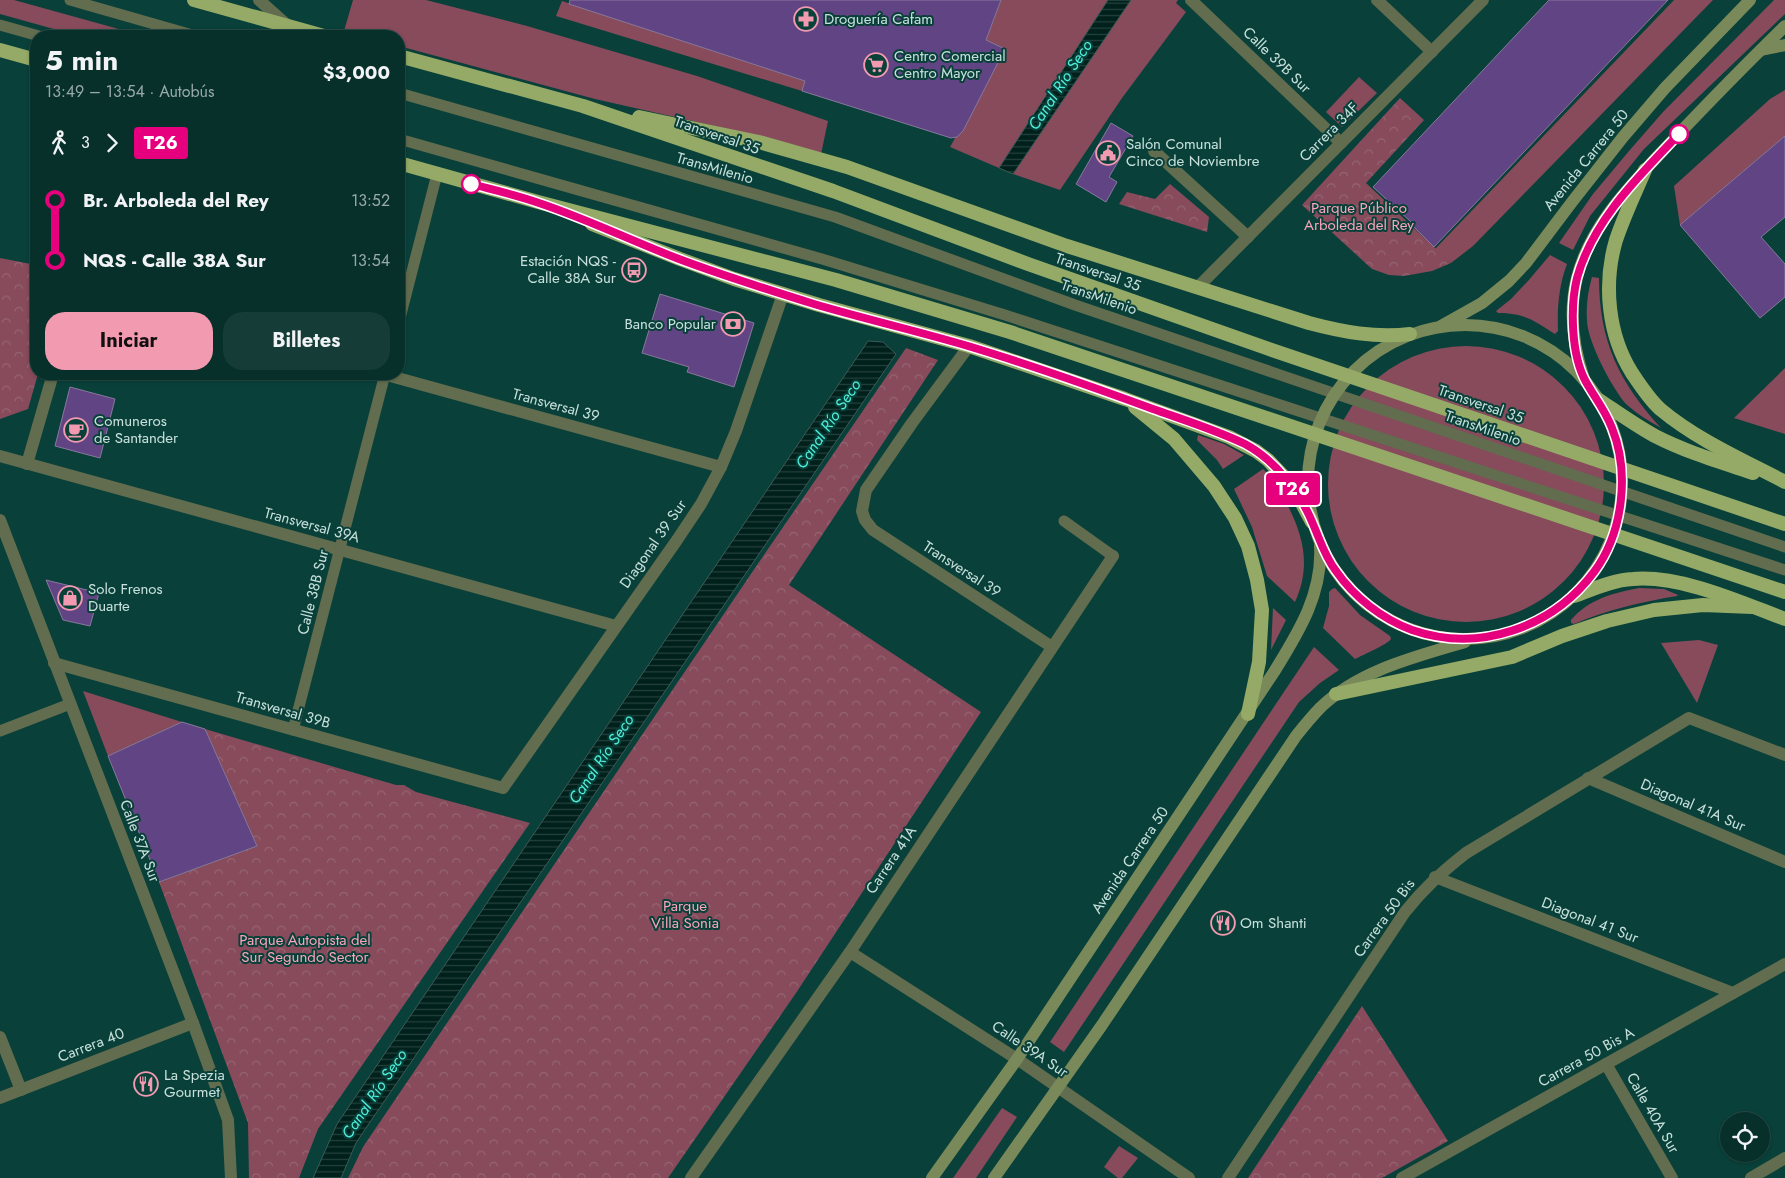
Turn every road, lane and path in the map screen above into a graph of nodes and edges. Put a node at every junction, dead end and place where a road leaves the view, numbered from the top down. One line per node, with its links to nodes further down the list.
1 (70, 0): 11 (lane)
2 (194, 0): 10 (highway)
3 (259, 0): 10 (street)
4 (1190, 0): 23 (street, Calle 39B Sur)
5 (1377, 0): 17 (street)
6 (1483, 0): 17 (street, Carrera 34F)
7 (1750, 0): 33 (main road, Avenida Carrera 50)
8 (0, 25): 13 (lane)
9 (1785, 26): 16 (main road)
10 (289, 27): 12 (highway)
11 (175, 30)
12 (301, 30)
13 (30, 34)
14 (1785, 45): 16 (main road)
15 (0, 50): 18 (highway)
16 (1762, 50): 26 (main road)
17 (1432, 52): 23 (street, Carrera 34F)
18 (30, 58)
19 (405, 58): 21 (highway, Transversal 35)
20 (405, 96): 51 (lane, TransMilenio)
21 (582, 106): 30 (highway); 49 (highway, Transversal 35)
22 (405, 142): 54 (lane)
23 (1341, 143): 29 (street, Carrera 34F)
24 (1154, 151): 29 (street)
25 (405, 165): 27 (highway)
26 (1645, 170): 39 (main road); 45 (highway)
27 (437, 174): 28 (highway); 32 (lane)
28 (538, 202): 31 (highway); 55 (highway)
29 (1248, 237): 30 (street, Carrera 34F)
30 (1197, 288): 34 (highway)
31 (783, 294): 35 (highway); 44 (street, Diagonal 39 Sur)
32 (405, 299)
33 (1439, 327): 34 (main road); 39 (main road)
34 (1410, 334): 48 (main road)
35 (969, 346): 40 (highway); 61 (street, Transversal 39)
36 (51, 380): 43 (street)
37 (382, 380): 52 (lane, Calle 38B Sur)
38 (405, 380): 44 (street, Transversal 39)
39 (1584, 380): 41 (main road)
40 (1124, 398): 48 (highway); 65 (highway)
41 (1599, 400): 45 (highway); 56 (main road)
42 (0, 456): 43 (street, Transversal 39A)
43 (27, 464): 52 (street, Transversal 39A)
44 (721, 467): 59 (street, Diagonal 39 Sur)
45 (1785, 483)
46 (0, 520): 62 (street, Calle 37A Sur)
47 (1064, 521): 53 (lane)
48 (1312, 522): 50 (main road)
49 (1785, 524)
50 (1320, 543): 60 (main road); 65 (main road, Avenida Carrera 50)
51 (1785, 546)
52 (340, 550): 59 (street, Transversal 39A); 66 (lane, Calle 38B Sur)
53 (1113, 556): 61 (street, Carrera 41A)
54 (1785, 570)
55 (1785, 592)
56 (1574, 596): 57 (highway); 60 (main road)
57 (1752, 607): 58 (highway); 63 (highway)
58 (1785, 619)
59 (616, 626): 70 (street, Diagonal 39 Sur)
60 (1474, 639): 63 (main road)
61 (1052, 648): 73 (street, Carrera 41A)
62 (54, 663): 64 (street, Calle 37A Sur); 66 (street, Transversal 39B)
63 (1336, 694): 80 (main road)
64 (70, 704): 67 (lane); 76 (street, Calle 37A Sur)
65 (1248, 714): 78 (main road, Avenida Carrera 50)
66 (293, 730): 70 (street, Transversal 39B)
67 (0, 731)
68 (1785, 755): 69 (street, Carrera 50 Bis)
69 (1588, 778): 71 (street, Diagonal 41A Sur); 72 (street, Carrera 50 Bis)
70 (503, 788)
71 (1785, 862)
72 (1435, 877): 75 (street, Diagonal 41 Sur); 89 (street, Carrera 50 Bis)
73 (850, 952): 78 (street, Calle 39A Sur); 85 (street, Carrera 41A)
74 (1785, 964): 75 (street, Carrera 50 Bis A)
75 (1733, 994): 79 (street, Carrera 50 Bis A)
76 (194, 1023): 81 (street, Carrera 40); 84 (street, Calle 37A Sur)
77 (0, 1037): 81 (street)
78 (1017, 1059): 80 (street, Calle 39A Sur); 86 (main road, Avenida Carrera 50)
79 (1606, 1064): 90 (street, Carrera 50 Bis A); 91 (street, Calle 40A Sur)
80 (1058, 1087): 87 (main road); 88 (street, Calle 39A Sur)
81 (21, 1090): 82 (street, Carrera 40)
82 (0, 1098)
83 (1785, 1158): 92 (street)
84 (231, 1178)
85 (691, 1178)
86 (932, 1178)
87 (994, 1178)
88 (1189, 1178)
89 (1228, 1178)
90 (1402, 1178)
91 (1672, 1178)
92 (1750, 1178)

